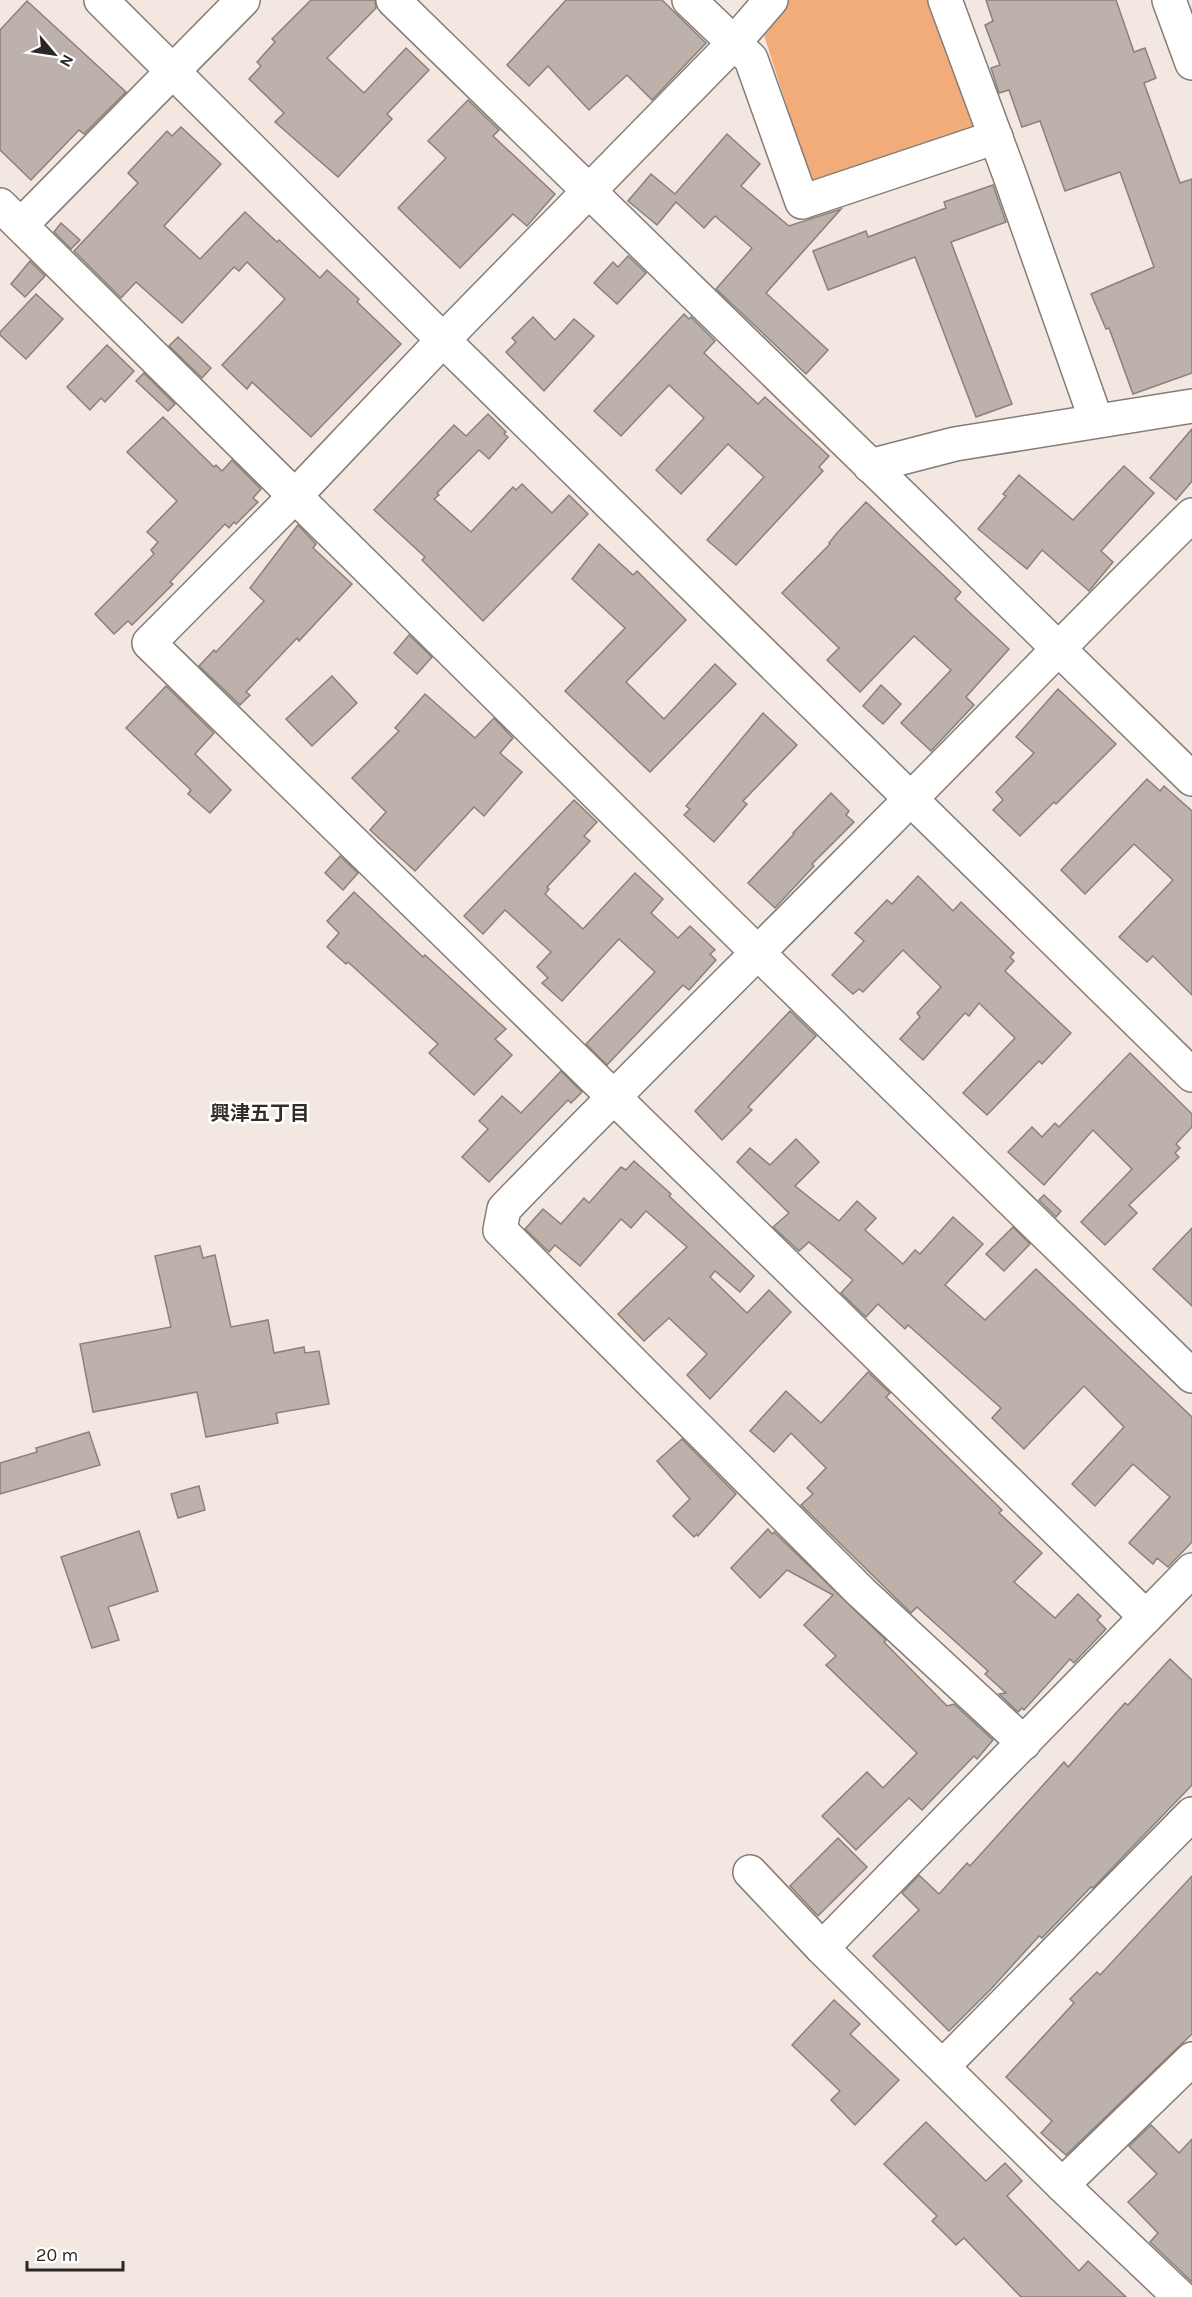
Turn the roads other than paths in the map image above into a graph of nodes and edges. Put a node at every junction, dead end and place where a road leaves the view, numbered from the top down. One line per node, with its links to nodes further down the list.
1 (100, 0): 10 (street)
2 (243, 0): 10 (street)
3 (393, 0): 12 (street)
4 (689, 0): 8 (street)
5 (771, 0): 8 (street)
6 (945, 0): 11 (street)
7 (1169, 0): 9 (street)
8 (733, 44): 11 (street); 12 (street)
9 (1192, 63)
10 (173, 70): 13 (street); 14 (street)
11 (996, 137): 16 (street)
12 (589, 191): 14 (street); 17 (street)
13 (10, 215): 18 (street)
14 (443, 340): 18 (street); 22 (street)
15 (1192, 406): 16 (street)
16 (1096, 420): 17 (street)
17 (870, 466): 20 (street)
18 (296, 496): 23 (street); 25 (street)
19 (1192, 515): 20 (street)
20 (1058, 648): 21 (street); 22 (street)
21 (1192, 779)
22 (912, 798): 23 (street); 24 (street)
23 (758, 953): 25 (street); 26 (street)
24 (1192, 1075)
25 (613, 1096): 28 (street); 29 (street)
26 (1192, 1376)
27 (1192, 1570): 28 (street)
28 (1146, 1617): 29 (street)
29 (1024, 1743): 32 (street)
30 (1192, 1814): 34 (street)
31 (750, 1872): 32 (street)
32 (822, 1948): 34 (street)
33 (1192, 2059): 35 (street)
34 (943, 2066): 35 (street)
35 (1062, 2185): 36 (street)
36 (1180, 2297)

